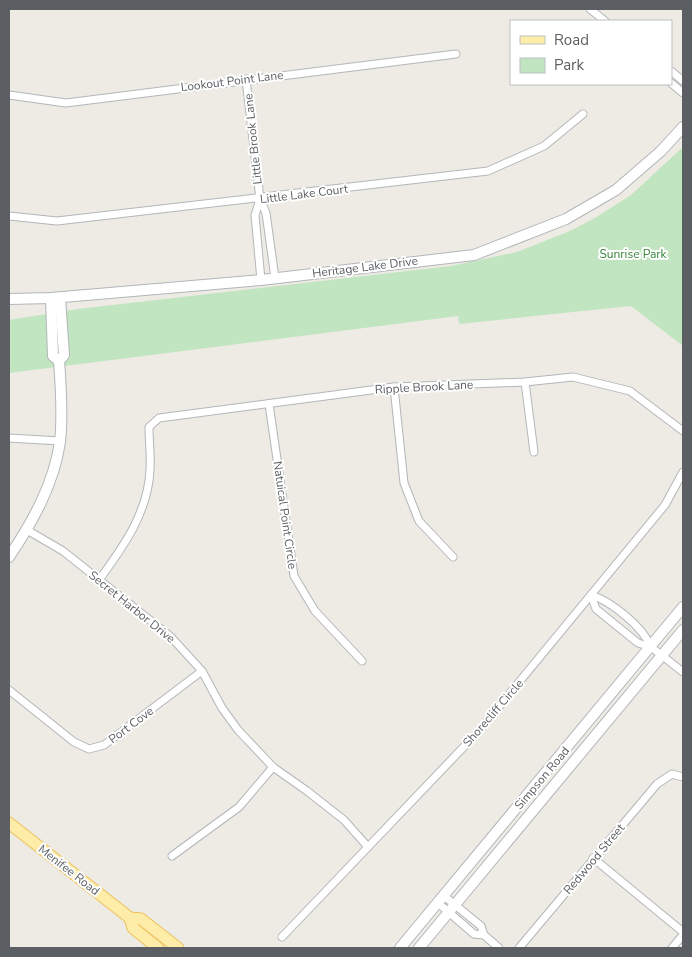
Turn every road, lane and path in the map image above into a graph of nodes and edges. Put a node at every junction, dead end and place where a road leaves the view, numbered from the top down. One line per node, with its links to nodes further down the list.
1 (590, 9): 2 (street)
2 (604, 20)
3 (456, 54): 5 (street, Lookout Point Lane)
4 (672, 72): 6 (street)
5 (246, 79): 9 (street, Lookout Point Lane); 12 (street, Little Brook Lane)
6 (683, 81)
7 (672, 84): 8 (street)
8 (683, 93)
9 (9, 95)
10 (583, 114): 12 (street, Little Lake Court)
11 (683, 127): 14 (street, Heritage Lake Drive)
12 (260, 199): 13 (street, Little Lake Court); 14 (street, Little Brook Lane); 15 (street, Little Brook Lane)
13 (9, 216)
14 (275, 278): 15 (street, Heritage Lake Drive)
15 (261, 280): 16 (street, Heritage Lake Drive)
16 (56, 298): 17 (street, Heritage Lake Drive); 23 (street)
17 (9, 299)
18 (525, 382): 19 (street, Ripple Brook Lane); 21 (street, Ripple Brook Lane); 24 (street)
19 (394, 387): 20 (street, Ripple Brook Lane); 28 (street)
20 (270, 404): 29 (street, Ripple Brook Lane); 35 (street, Natuical Point Circle)
21 (683, 431)
22 (9, 438): 23 (street)
23 (60, 441): 26 (street)
24 (534, 452)
25 (683, 472): 30 (street, Shorecliff Circle)
26 (27, 530): 27 (street); 29 (street, Secret Harbor Drive)
27 (9, 557)
28 (453, 557)
29 (99, 580): 36 (street, Secret Harbor Drive)
30 (591, 595): 33 (street); 33 (street); 42 (street, Shorecliff Circle)
31 (683, 607): 33 (street, Simpson Road)
32 (683, 630): 34 (street, Simpson Road)
33 (651, 647): 34 (street); 45 (street, Simpson Road)
34 (662, 656): 37 (street); 46 (street, Simpson Road)
35 (362, 661)
36 (202, 671): 38 (street, Port Cove); 39 (street, Secret Harbor Drive)
37 (683, 672)
38 (9, 690)
39 (273, 767): 42 (street, Secret Harbor Drive); 43 (street)
40 (683, 777): 44 (street, Redwood Street)
41 (9, 823): 47 (main road, Menifee Road)
42 (368, 847): 49 (street, Shorecliff Circle)
43 (172, 856)
44 (594, 858): 48 (street); 55 (street, Redwood Street)
45 (441, 900): 46 (street); 52 (street, Simpson Road)
46 (452, 909): 53 (street, Simpson Road); 54 (street)
47 (130, 918): 50 (main road, Menifee Road); 51 (main road, Menifee Road)
48 (683, 933): 56 (street)
49 (282, 936)
50 (158, 948)
51 (178, 948)
52 (400, 948)
53 (419, 948)
54 (499, 948)
55 (519, 948)
56 (672, 948)

